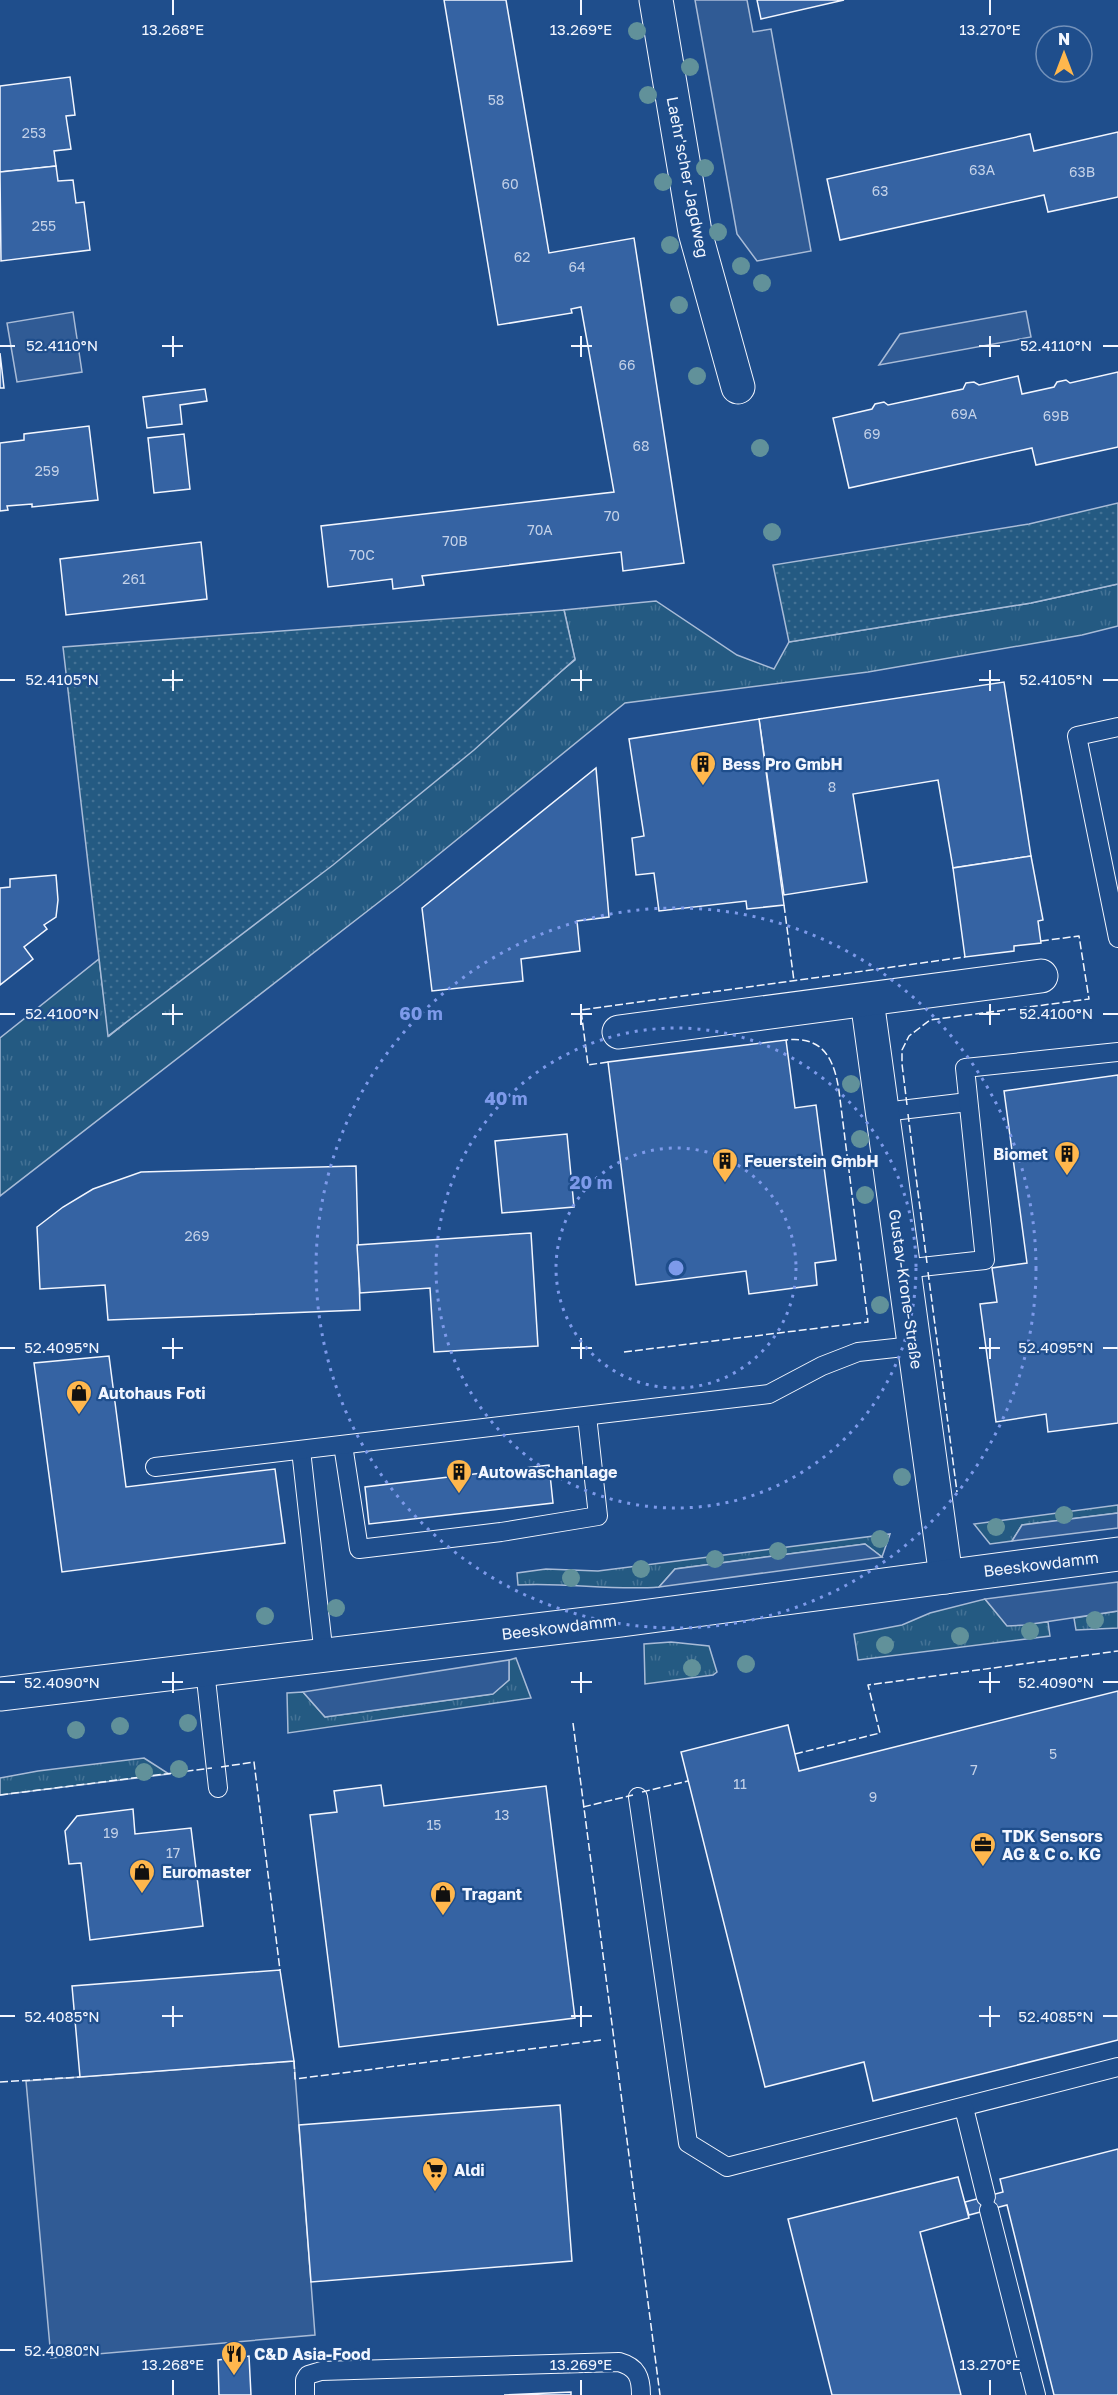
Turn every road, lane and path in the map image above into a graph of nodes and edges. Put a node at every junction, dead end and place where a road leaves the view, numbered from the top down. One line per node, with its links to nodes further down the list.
1 (656, 0): 2 (street, Laehr'scher Jagdweg)
2 (738, 387)
3 (1118, 727): 4 (lane)
4 (1118, 938)
5 (1041, 976): 6 (street)
6 (867, 1000): 7 (street); 10 (street, Gustav-Krone-Straße)
7 (619, 1032)
8 (1118, 1052): 9 (lane)
9 (968, 1102): 10 (lane); 11 (lane)
10 (884, 1112): 11 (street, Gustav-Krone-Straße)
11 (903, 1269): 12 (street, Gustav-Krone-Straße)
12 (914, 1346): 13 (lane); 18 (street, Gustav-Krone-Straße)
13 (587, 1416): 14 (lane); 14 (lane)
14 (343, 1445): 15 (lane)
15 (301, 1450): 16 (lane); 19 (lane)
16 (155, 1467)
17 (1118, 1554): 18 (street, Beeskowdamm)
18 (946, 1577): 19 (street, Beeskowdamm)
19 (324, 1656): 20 (street, Beeskowdamm)
20 (205, 1670): 21 (street, Beeskowdamm); 22 (lane)
21 (0, 1694)
22 (218, 1788)
23 (638, 1797): 25 (lane)
24 (1118, 2067): 25 (lane)
25 (964, 2108): 28 (lane)
26 (305, 2395): 27 (lane)
27 (641, 2395)
28 (1036, 2395)

